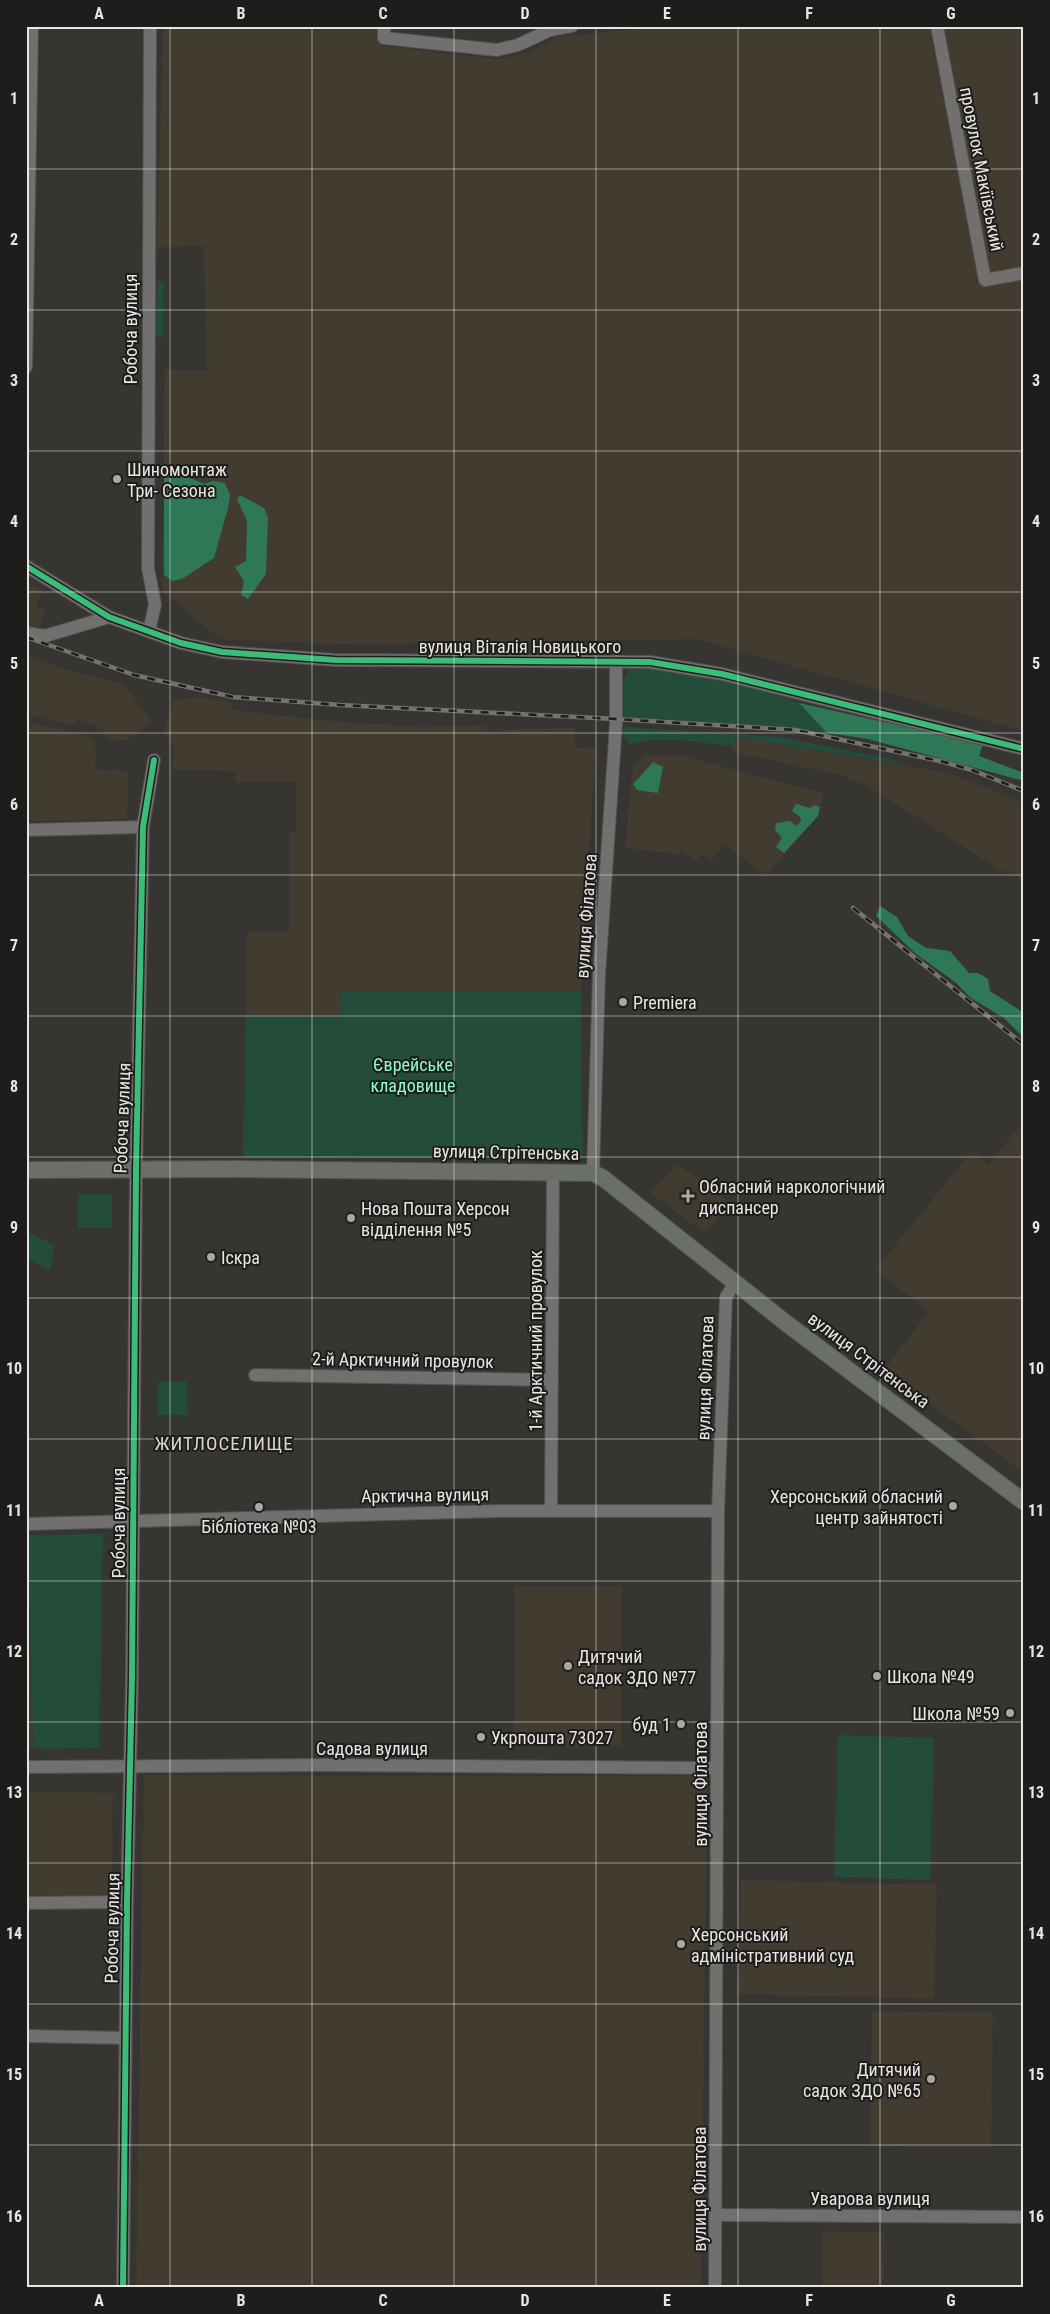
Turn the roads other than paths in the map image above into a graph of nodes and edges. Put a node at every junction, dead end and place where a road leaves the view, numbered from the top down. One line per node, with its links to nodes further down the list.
1 (32, 26): 7 (street)
2 (150, 26): 10 (street, Робоча вулиця)
3 (384, 26): 4 (street)
4 (572, 26)
5 (937, 26): 6 (street, провулок Макіївський)
6 (1024, 273)
7 (26, 367)
8 (26, 566): 9 (street, вулиця Віталія Новицького)
9 (109, 617): 10 (street, вулиця Віталія Новицького); 11 (street)
10 (149, 631): 12 (street, вулиця Віталія Новицького)
11 (26, 633)
12 (616, 661): 13 (street, вулиця Віталія Новицького); 20 (street, вулиця Філатова)
13 (1024, 749)
14 (154, 760): 15 (street, Робоча вулиця)
15 (143, 827): 16 (street); 18 (street, Робоча вулиця)
16 (26, 830)
17 (26, 1170): 18 (main road, вулиця Стрітенська)
18 (136, 1170): 19 (main road, вулиця Стрітенська); 27 (street, Робоча вулиця)
19 (553, 1172): 20 (main road, вулиця Стрітенська); 23 (street, 1-й Арктичний провулок)
20 (593, 1173): 21 (main road, вулиця Стрітенська)
21 (735, 1283): 24 (main road, вулиця Стрітенська); 26 (street, вулиця Філатова)
22 (255, 1376): 23 (street, 2-й Арктичний провулок)
23 (552, 1380): 25 (street, 1-й Арктичний провулок)
24 (1024, 1502)
25 (551, 1510): 26 (street, Арктична вулиця); 27 (street, Арктична вулиця)
26 (718, 1511): 31 (street, вулиця Філатова)
27 (133, 1522): 28 (street, Арктична вулиця); 29 (street, Робоча вулиця)
28 (26, 1524)
29 (131, 1766): 30 (street, Садова вулиця); 31 (street, Садова вулиця); 32 (street, Робоча вулиця)
30 (26, 1767)
31 (717, 1768): 36 (street, вулиця Філатова)
32 (127, 1902): 33 (street); 35 (street, Робоча вулиця)
33 (26, 1903)
34 (26, 2036): 35 (street)
35 (125, 2038): 38 (street, Робоча вулиця)
36 (716, 2215): 37 (street, Уварова вулиця); 39 (street, вулиця Філатова)
37 (1024, 2217)
38 (123, 2288)
39 (715, 2288)

